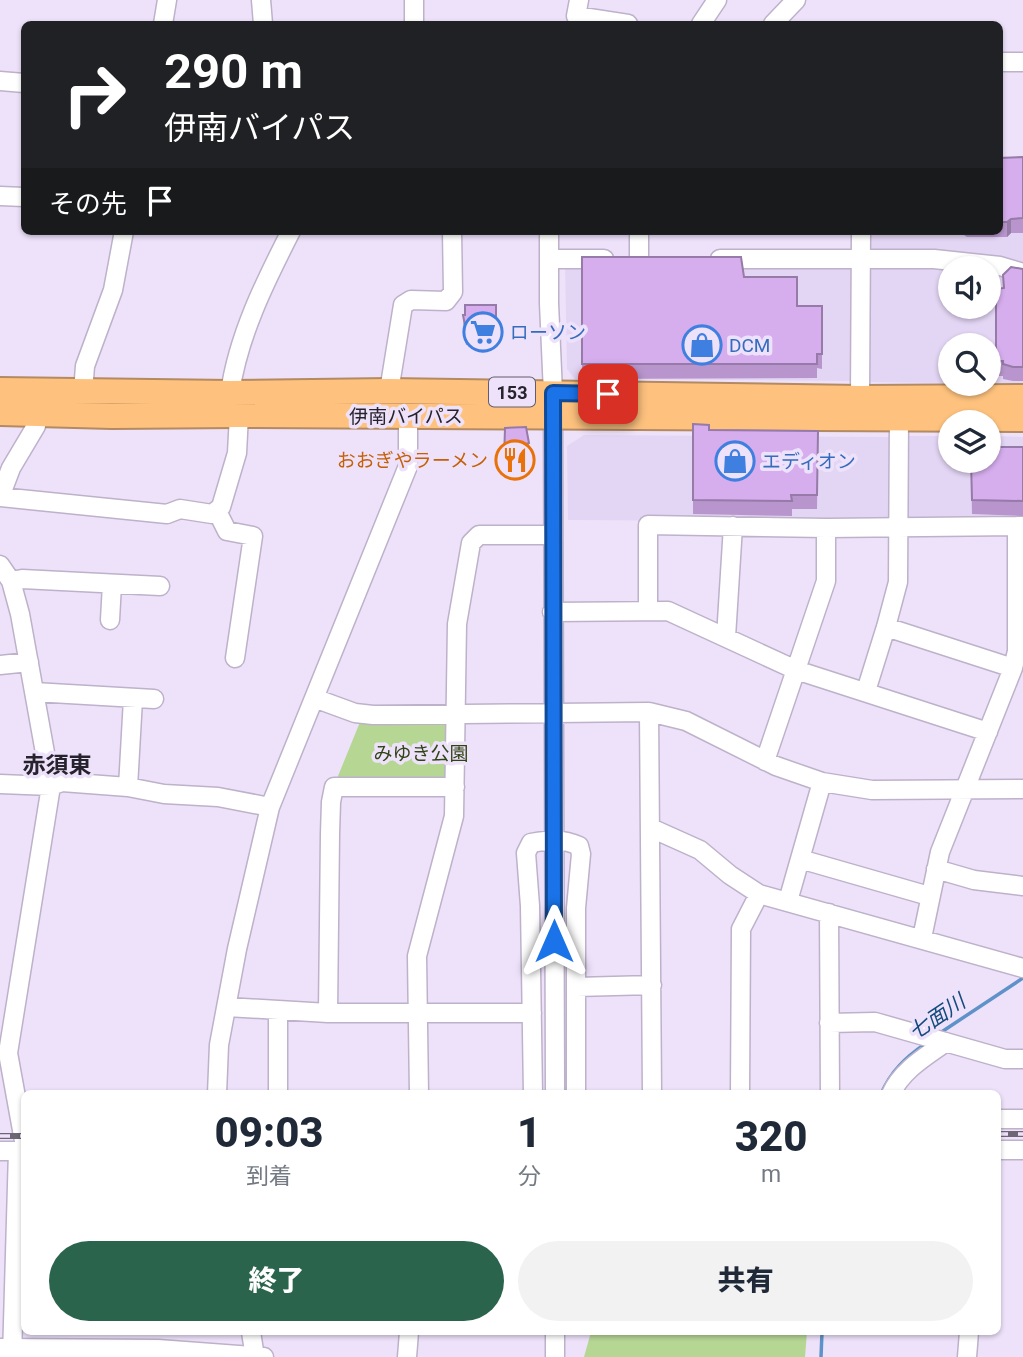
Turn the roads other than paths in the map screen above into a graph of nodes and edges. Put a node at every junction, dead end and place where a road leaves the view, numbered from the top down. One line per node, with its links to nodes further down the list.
1 (167, 0): 7 (street)
2 (261, 0): 8 (street)
3 (414, 0): 9 (street)
4 (717, 0): 11 (street)
5 (796, 0): 12 (street)
6 (574, 14): 10 (street)
7 (164, 21)
8 (263, 21)
9 (414, 21)
10 (612, 21)
11 (703, 21)
12 (775, 21)
13 (1003, 62): 14 (street)
14 (1023, 62)
15 (0, 81): 16 (street)
16 (21, 83)
17 (0, 196): 18 (street)
18 (21, 198)
19 (123, 235): 31 (street)
20 (289, 235): 34 (street)
21 (452, 235): 30 (street)
22 (550, 235): 25 (street)
23 (640, 235): 25 (street)
24 (861, 235): 27 (street)
25 (550, 259): 35 (street)
26 (708, 259): 27 (street)
27 (860, 260): 28 (street); 33 (street)
28 (1023, 273)
29 (0, 390): 31 (highway, 伊南バイパス / 153)
30 (389, 391): 34 (highway, 伊南バイパス / 153); 35 (highway, 伊南バイパス / 153)
31 (83, 392): 34 (highway, 伊南バイパス / 153)
32 (1023, 397): 33 (highway, 伊南バイパス / 153)
33 (860, 398): 35 (highway, 伊南バイパス / 153)
34 (234, 404): 36 (highway, 伊南バイパス / 153); 37 (highway, 伊南バイパス / 153); 42 (street)
35 (553, 404): 37 (highway, 伊南バイパス / 153); 38 (highway, 伊南バイパス / 153); 47 (street)
36 (0, 413)
37 (408, 416): 65 (street)
38 (899, 417): 39 (highway, 伊南バイパス / 153); 45 (street)
39 (1023, 419)
40 (36, 426): 41 (street)
41 (0, 497): 42 (street)
42 (217, 511): 58 (street)
43 (733, 526): 46 (street); 52 (street); 57 (street)
44 (1020, 526): 45 (street); 54 (street)
45 (899, 527): 46 (street); 56 (street)
46 (827, 528): 62 (street)
47 (552, 535): 53 (street); 70 (street)
48 (0, 565): 49 (street)
49 (11, 581): 50 (street); 59 (street)
50 (112, 584): 51 (street); 55 (street)
51 (160, 586)
52 (648, 611): 53 (street); 57 (street)
53 (552, 612): 68 (street)
54 (1020, 616): 61 (street)
55 (110, 620)
56 (886, 627): 61 (street); 63 (street)
57 (726, 637): 62 (street)
58 (235, 658)
59 (29, 662): 60 (street); 64 (street)
60 (0, 665)
61 (1013, 668): 71 (street)
62 (796, 670): 63 (street); 72 (street)
63 (866, 691): 71 (street)
64 (34, 692): 66 (street); 75 (street)
65 (314, 698): 70 (street); 80 (street)
66 (133, 699): 67 (street); 76 (street)
67 (154, 699)
68 (553, 712): 69 (street); 70 (street); 82 (street)
69 (649, 712): 72 (street); 81 (street)
70 (454, 713): 77 (street)
71 (988, 733): 79 (street)
72 (765, 761): 73 (street)
73 (822, 782): 79 (street); 83 (street)
74 (0, 784): 75 (street)
75 (51, 786): 76 (street); 99 (street)
76 (128, 787): 80 (street)
77 (455, 787): 96 (street); 97 (street)
78 (1023, 789): 79 (street)
79 (965, 790): 84 (street)
80 (270, 807): 94 (street)
81 (651, 828): 86 (street); 92 (street)
82 (554, 839): 93 (street); 98 (street); 107 (street)
83 (800, 859): 87 (street); 88 (street)
84 (936, 869): 85 (street); 87 (street)
85 (1023, 886)
86 (759, 894): 88 (street); 110 (street)
87 (929, 896): 90 (street)
88 (788, 901): 89 (street)
89 (829, 913): 90 (street); 100 (street)
90 (922, 938): 91 (street)
91 (1023, 968)
92 (652, 985): 93 (street); 109 (street)
93 (576, 987): 108 (street)
94 (227, 1007): 95 (street); 103 (street)
95 (278, 1011): 96 (street); 104 (street)
96 (328, 1013): 97 (street)
97 (418, 1013): 98 (street); 105 (street)
98 (532, 1013): 106 (street)
99 (6, 1018): 113 (street)
100 (829, 1023): 101 (street); 111 (street)
101 (944, 1042): 102 (street); 112 (street)
102 (1023, 1059)
103 (217, 1090)
104 (278, 1090)
105 (418, 1090)
106 (533, 1090)
107 (555, 1090)
108 (576, 1090)
109 (652, 1090)
110 (740, 1090)
111 (830, 1090)
112 (893, 1090)
113 (21, 1104)
114 (21, 1116): 117 (street)
115 (1001, 1119): 116 (street)
116 (1023, 1119)
117 (17, 1149): 120 (street)
118 (1001, 1150): 119 (street)
119 (1023, 1150)
120 (13, 1262): 125 (street)
121 (252, 1335): 126 (street)
122 (409, 1335): 127 (street)
123 (555, 1335): 128 (street)
124 (969, 1335): 129 (street)
125 (8, 1351): 126 (street)
126 (258, 1356)
127 (407, 1357)
128 (555, 1357)
129 (967, 1357)

